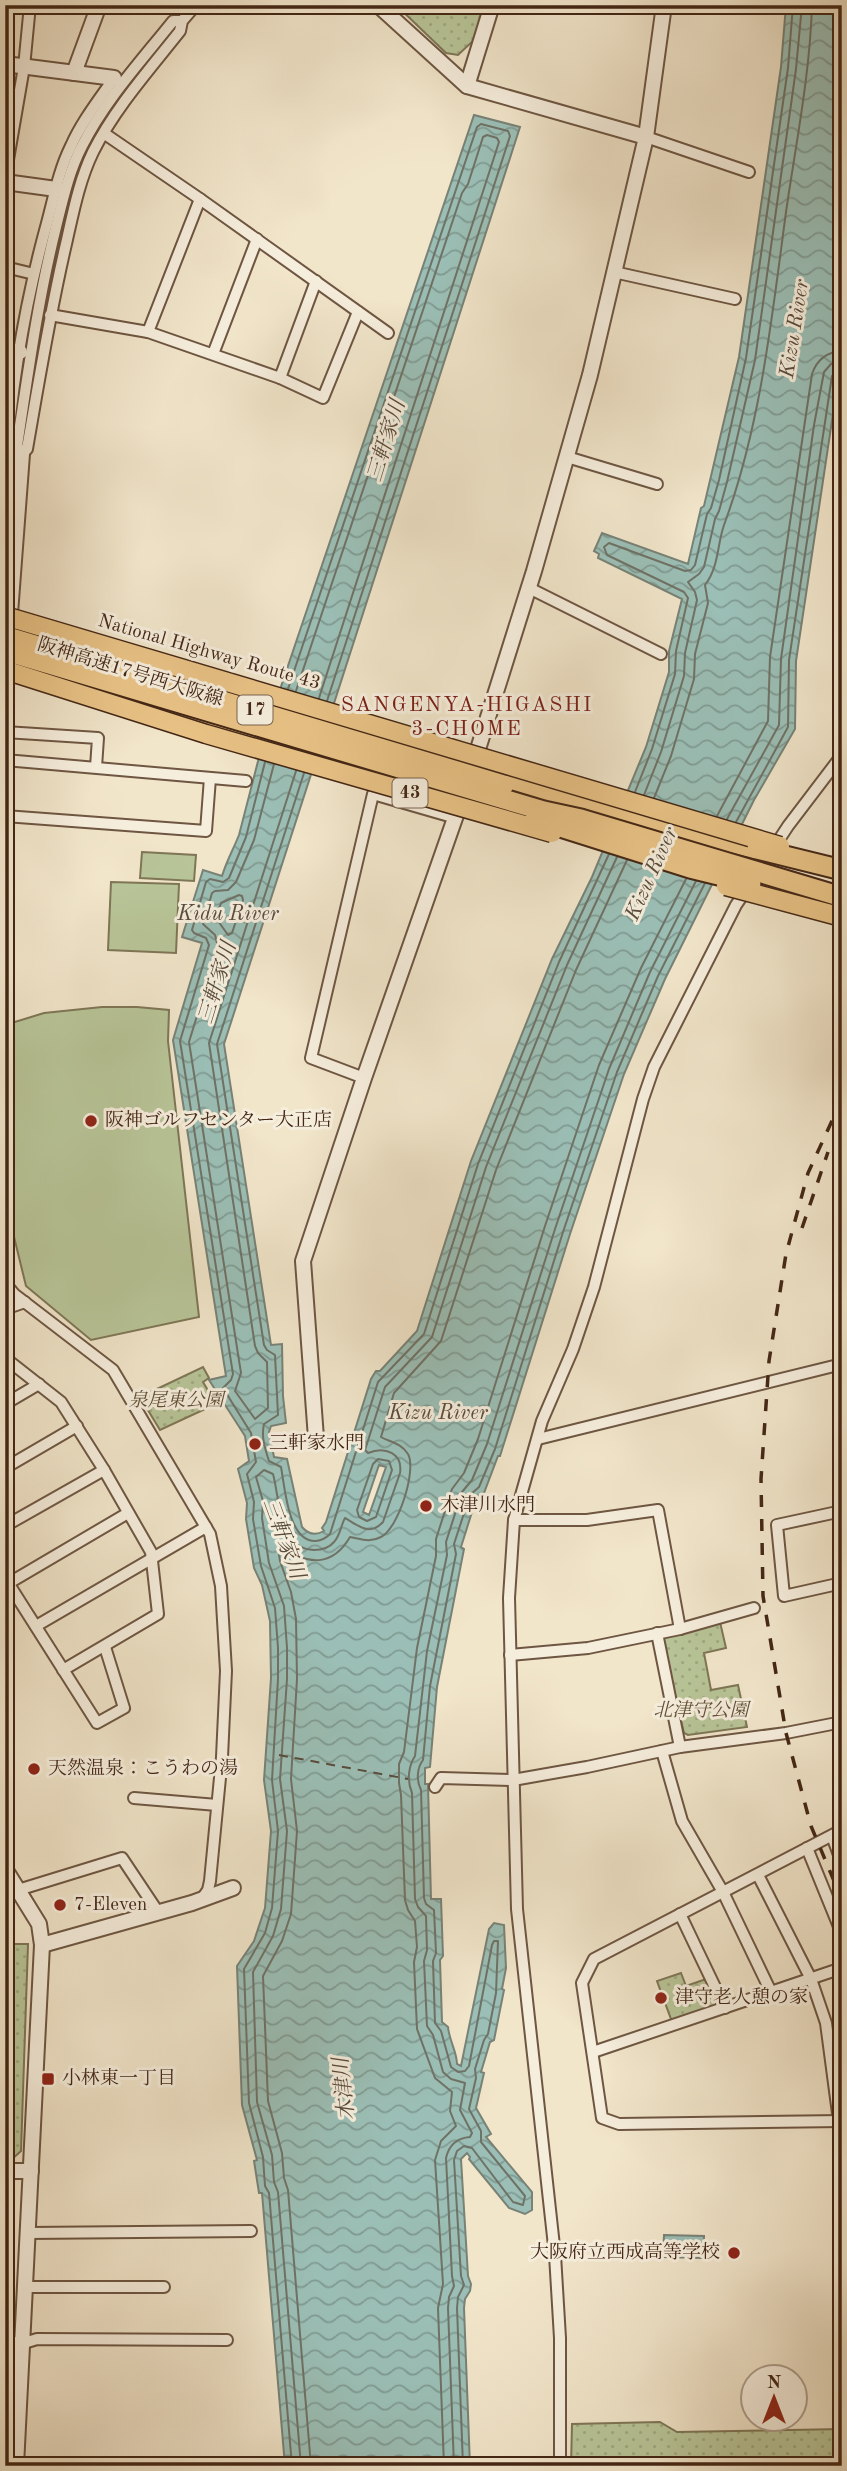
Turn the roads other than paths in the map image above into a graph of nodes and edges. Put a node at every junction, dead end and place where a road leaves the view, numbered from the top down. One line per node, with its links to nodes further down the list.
1 (30, 5): 9 (street)
2 (99, 5): 10 (street)
3 (196, 5): 7 (street)
4 (378, 5): 12 (street)
5 (492, 5): 12 (street)
6 (664, 5): 15 (street)
7 (182, 22): 14 (street); 33 (street)
8 (5, 64): 9 (street)
9 (24, 66): 10 (street); 13 (street)
10 (74, 73): 11 (street)
11 (114, 78): 18 (street)
12 (467, 86): 15 (street)
13 (11, 100): 17 (street)
14 (104, 134): 19 (street); 27 (street)
15 (646, 136): 16 (street); 22 (street)
16 (748, 172)
17 (5, 180): 18 (street)
18 (56, 189): 23 (street)
19 (200, 199): 20 (street); 28 (street)
20 (257, 239): 24 (street); 31 (street)
21 (5, 268): 23 (street)
22 (614, 272): 25 (street); 34 (street)
23 (34, 274): 30 (street)
24 (316, 281): 26 (street); 32 (street)
25 (735, 299)
26 (358, 312): 29 (street); 32 (street)
27 (50, 315): 28 (street); 33 (street)
28 (148, 332): 31 (street)
29 (388, 332)
30 (13, 351): 35 (street)
31 (213, 355): 32 (street)
32 (280, 377)
33 (22, 454): 38 (street)
34 (567, 457): 36 (street); 37 (street)
35 (5, 471)
36 (657, 484)
37 (529, 588): 41 (street); 55 (street)
38 (6, 621): 39 (highway, National Highway Route 43, bridge); 42 (street); 44 (highway, 阪神高速17号西大阪線 / 17, bridge)
39 (31, 624): 44 (highway, bridge); 56 (highway, National Highway Route 43, bridge)
40 (5, 651): 44 (highway, 阪神高速17号西大阪線 / 17, bridge)
41 (661, 654)
42 (9, 672): 44 (highway, bridge); 62 (highway, 43, bridge)
43 (5, 732): 47 (street)
44 (352, 746): 48 (highway, 阪神高速17号西大阪線 / 17, bridge); 51 (highway, 阪神高速17号西大阪線 / 17, bridge)
45 (842, 755): 73 (street)
46 (5, 760): 47 (street)
47 (96, 768): 49 (street)
48 (426, 776): 53 (highway, 阪神高速17号西大阪線 / 17, bridge); 58 (highway, bridge)
49 (210, 778): 50 (street); 54 (street)
50 (246, 781)
51 (504, 785): 52 (highway, 阪神高速17号西大阪線 / 17); 56 (highway, bridge)
52 (576, 806): 57 (highway, bridge); 59 (highway, 17)
53 (544, 811): 58 (highway, bridge); 60 (highway, 17, bridge)
54 (5, 816)
55 (456, 818): 63 (street); 63 (street)
56 (761, 841): 57 (highway, National Highway Route 43, bridge)
57 (842, 868)
58 (748, 882): 61 (highway)
59 (842, 886)
60 (842, 897)
61 (842, 910)
62 (842, 917)
63 (364, 1078): 72 (street)
64 (5, 1283): 65 (street)
65 (25, 1302): 66 (street); 80 (street)
66 (5, 1309)
67 (5, 1358): 69 (street)
68 (842, 1364): 73 (street)
69 (39, 1384): 70 (street); 71 (street)
70 (5, 1405)
71 (78, 1426): 74 (street); 75 (street)
72 (316, 1438)
73 (538, 1439): 78 (street)
74 (5, 1468)
75 (104, 1470): 77 (street); 79 (street)
76 (842, 1511): 83 (street)
77 (128, 1513): 81 (street); 82 (street)
78 (514, 1520): 86 (street); 89 (street)
79 (5, 1526)
80 (206, 1527): 81 (street); 97 (street)
81 (153, 1559): 85 (street); 88 (street)
82 (7, 1580): 85 (street)
83 (842, 1583)
84 (754, 1608): 86 (street)
85 (36, 1626): 90 (street)
86 (680, 1629): 87 (street)
87 (657, 1633): 89 (street); 92 (street)
88 (106, 1647): 90 (street); 90 (street)
89 (510, 1655): 94 (street)
90 (63, 1670)
91 (842, 1722): 92 (street)
92 (680, 1747): 93 (street)
93 (662, 1751): 94 (street); 105 (street)
94 (513, 1780): 95 (street); 127 (street)
95 (435, 1787)
96 (134, 1798): 97 (street)
97 (217, 1805): 106 (street)
98 (837, 1833): 99 (street); 100 (street)
99 (807, 1848): 102 (street); 109 (street)
100 (842, 1863)
101 (5, 1869): 104 (street)
102 (758, 1875): 105 (street); 112 (street)
103 (233, 1888): 106 (street)
104 (18, 1890): 107 (street); 110 (street)
105 (723, 1892): 108 (street); 113 (street)
106 (201, 1900): 107 (street)
107 (158, 1912): 110 (street)
108 (680, 1914): 114 (street); 115 (street)
109 (842, 1934)
110 (42, 1945): 118 (street)
111 (842, 1968): 112 (street)
112 (811, 1979): 113 (street); 116 (street)
113 (771, 1992): 114 (street)
114 (725, 2008): 115 (street)
115 (593, 2052): 116 (street)
116 (841, 2121)
117 (5, 2171): 118 (street)
118 (31, 2171): 120 (street)
119 (251, 2231): 120 (street)
120 (28, 2233): 121 (street)
121 (25, 2287): 122 (street); 125 (street)
122 (164, 2287)
123 (227, 2340): 125 (street)
124 (5, 2344): 125 (street)
125 (21, 2344): 126 (street)
126 (16, 2466)
127 (560, 2466)

